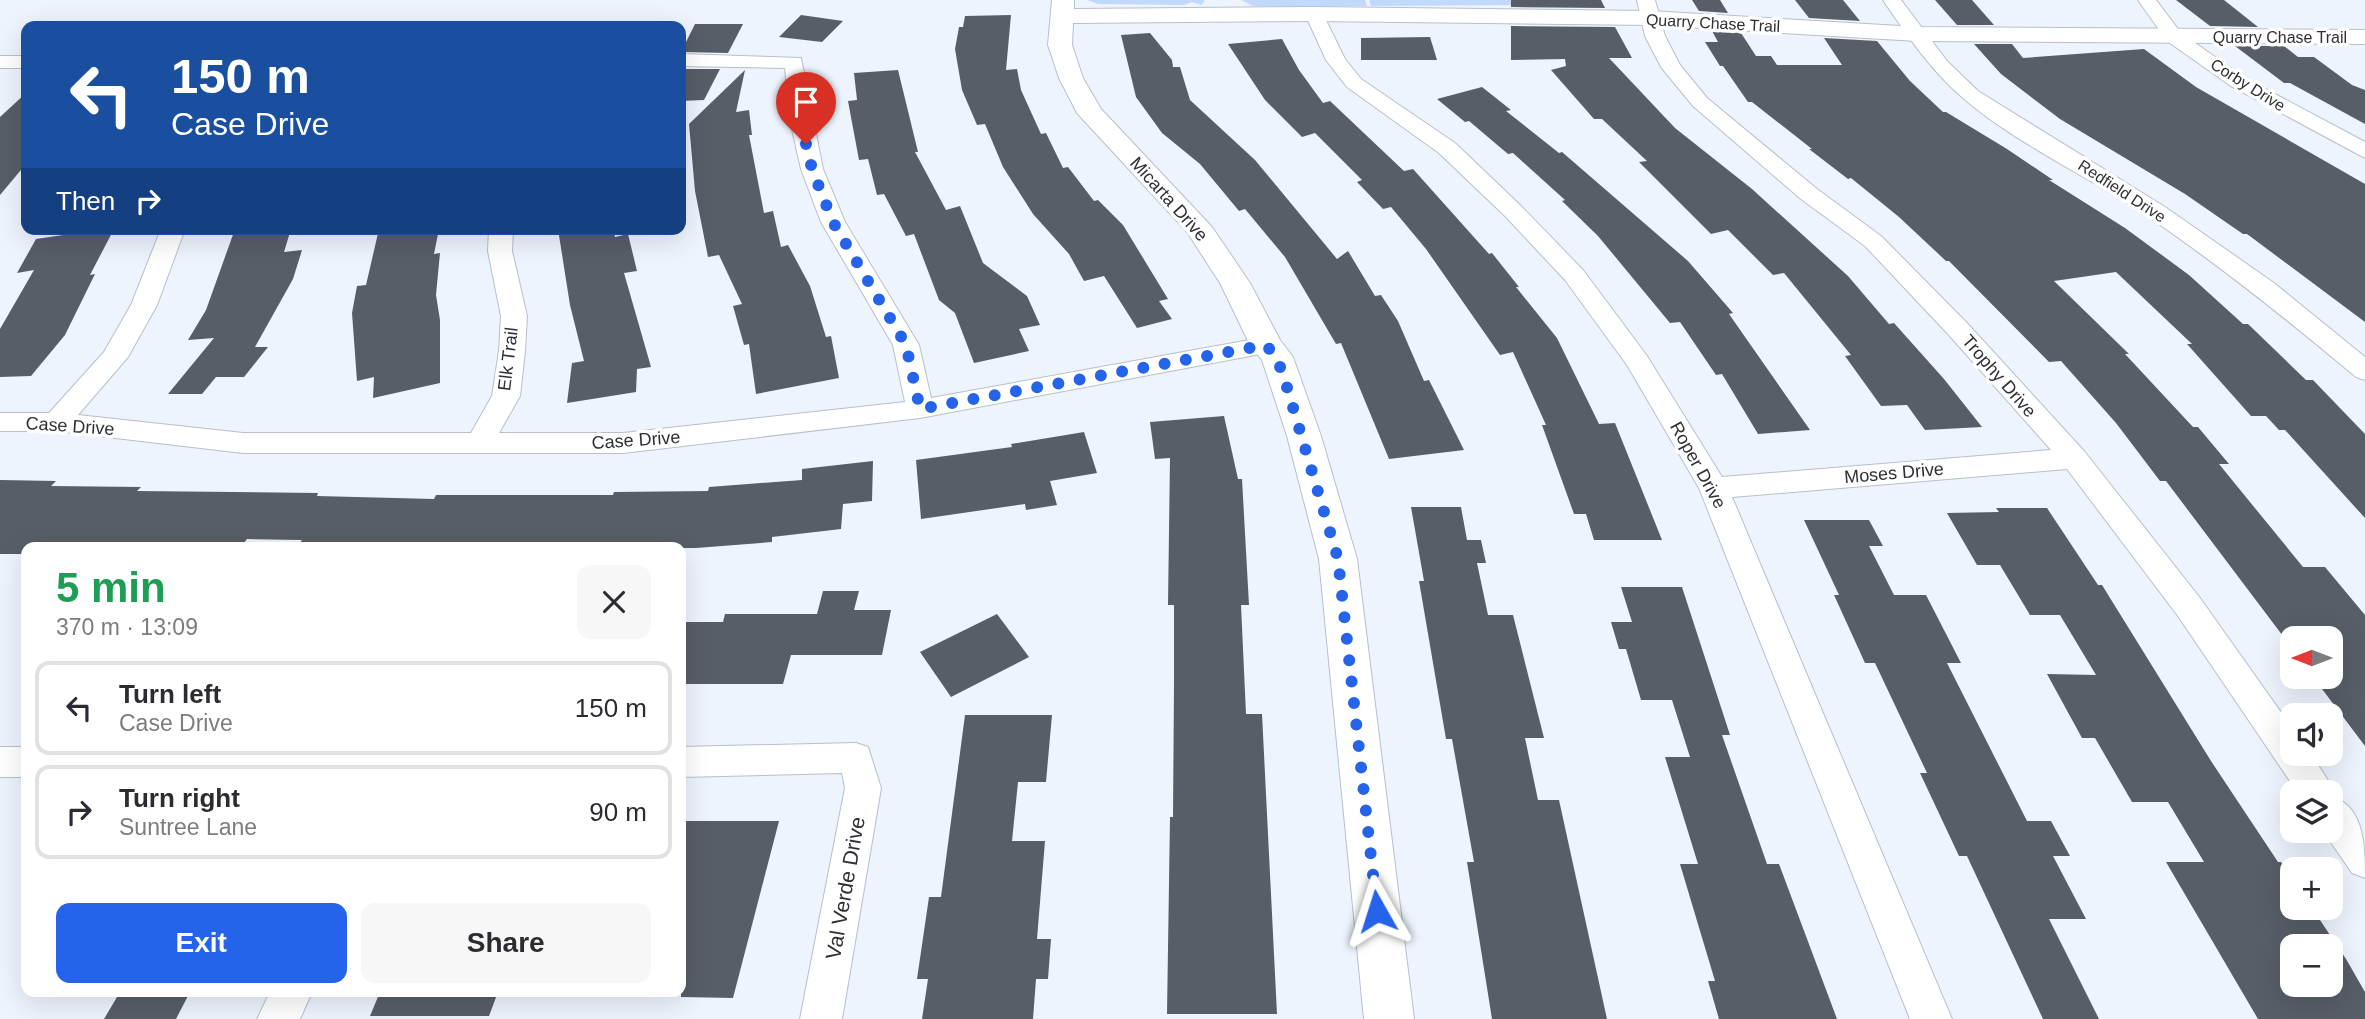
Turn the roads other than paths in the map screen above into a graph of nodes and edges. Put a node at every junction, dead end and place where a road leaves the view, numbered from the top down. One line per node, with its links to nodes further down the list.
1 (1892, 0): 6 (street, Redfield Drive)
2 (2147, 0): 7 (street, Corby Drive)
3 (1062, 8): 5 (street, Quarry Chase Trail); 13 (street, Micarta Drive)
4 (1649, 9): 5 (street, Quarry Chase Trail); 6 (street, Quarry Chase Trail); 19 (street, Trophy Drive)
5 (1314, 14): 20 (street, Roper Drive)
6 (1917, 34): 7 (street, Quarry Chase Trail); 14 (street, Redfield Drive)
7 (2174, 37): 8 (street, Quarry Chase Trail); 10 (street, Corby Drive)
8 (2365, 37)
9 (686, 60): 15 (street)
10 (2365, 151)
11 (171, 235): 17 (street)
12 (501, 235): 18 (street, Elk Trail)
13 (1266, 345): 15 (street, Case Drive); 30 (street, Micarta Drive)
14 (2365, 371)
15 (920, 409): 18 (street, Case Drive)
16 (0, 422): 17 (street, Case Drive)
17 (56, 422): 18 (street, Case Drive)
18 (480, 443)
19 (2074, 458): 20 (street, Moses Drive); 24 (street, Trophy Drive)
20 (1714, 488): 31 (street, Roper Drive)
21 (0, 762): 22 (street)
22 (21, 762)
23 (686, 762): 29 (street, Val Verde Drive)
24 (2309, 780)
25 (2343, 829): 26 (street)
26 (2365, 861)
27 (289, 997): 28 (street)
28 (278, 1019)
29 (821, 1019)
30 (1388, 1019)
31 (1931, 1019)

